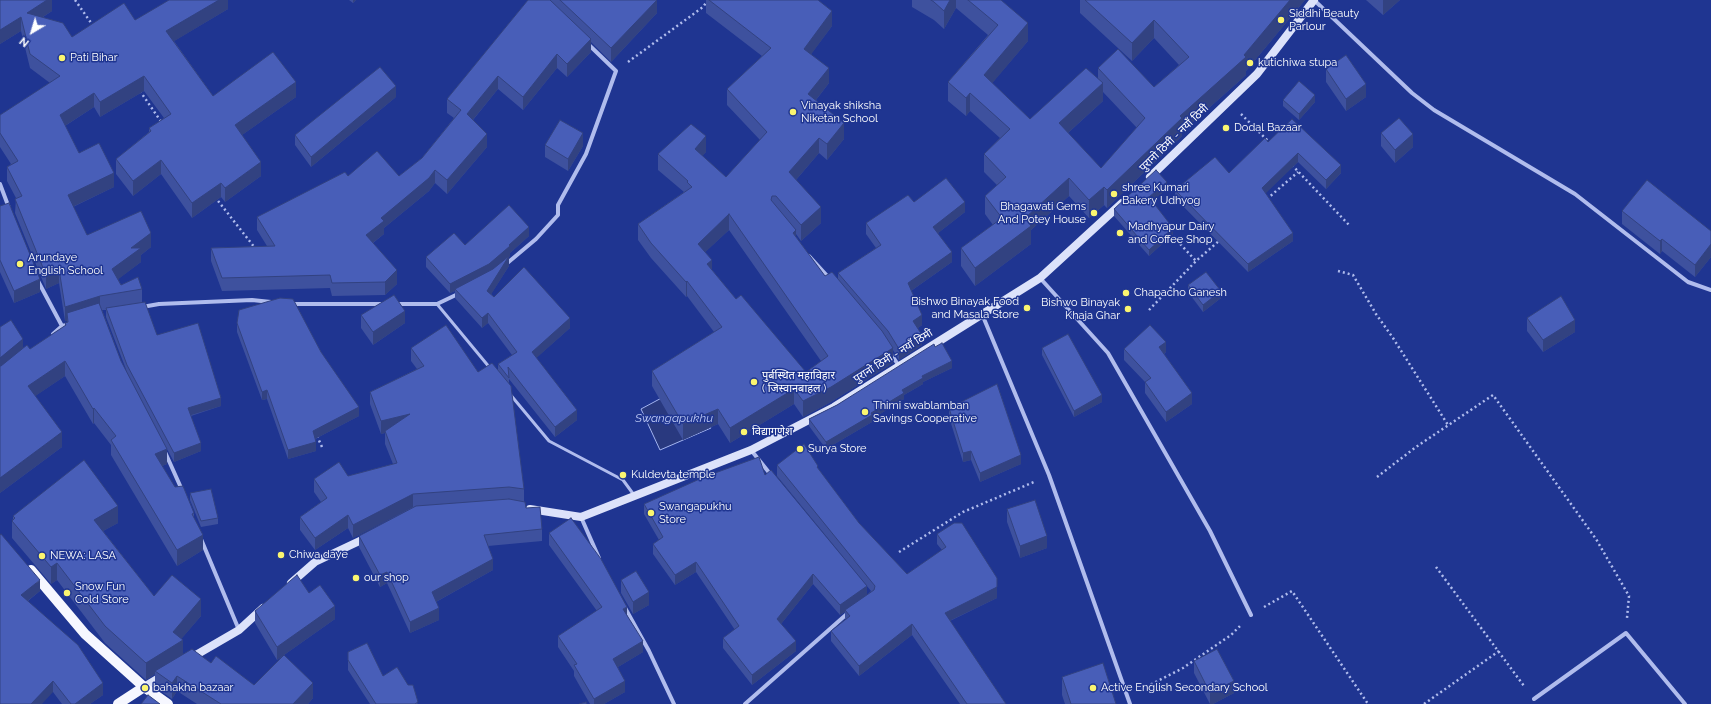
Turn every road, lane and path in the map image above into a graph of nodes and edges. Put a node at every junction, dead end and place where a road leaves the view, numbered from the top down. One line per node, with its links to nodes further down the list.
1 (75, 0): 4 (path)
2 (708, 0): 6 (path)
3 (1314, 0): 8 (main road, पुरानो ठिमी - नयाँ ठिमी); 31 (street)
4 (98, 32)
5 (581, 38): 6 (street)
6 (616, 71): 25 (street)
7 (138, 90): 9 (path)
8 (1229, 101): 10 (path); 13 (main road, पुरानो ठिमी - नयाँ ठिमी)
9 (166, 128)
10 (1272, 144)
11 (1288, 161): 12 (path)
12 (1298, 172): 17 (path); 19 (path)
13 (1144, 182)
14 (0, 184): 18 (street)
15 (211, 192): 22 (path)
16 (1128, 198): 28 (main road, पुरानो ठिमी - नयाँ ठिमी)
17 (1264, 201)
18 (11, 212)
19 (1349, 225)
20 (1170, 233): 24 (path)
21 (1224, 236): 24 (path)
22 (257, 250)
23 (804, 250): 29 (street)
24 (1196, 261): 36 (path)
25 (502, 267)
26 (1338, 270): 45 (path)
27 (37, 278): 39 (street)
28 (1040, 278): 37 (main road, पुरानो ठिमी - नयाँ ठिमी); 67 (street)
29 (834, 285)
30 (464, 290): 34 (street)
31 (1711, 290)
32 (275, 302): 35 (street)
33 (283, 303): 34 (street)
34 (437, 304): 43 (lane)
35 (137, 308)
36 (1149, 310)
37 (982, 314): 42 (main road, पुरानो ठिमी - नयाँ ठिमी); 50 (street)
38 (75, 322): 39 (street)
39 (62, 326): 40 (street)
40 (46, 340)
41 (888, 350): 42 (street)
42 (899, 366): 49 (main road, पुरानो ठिमी - नयाँ ठिमी)
43 (491, 370)
44 (505, 388): 54 (lane)
45 (1448, 425): 51 (path); 69 (path)
46 (316, 434): 47 (path)
47 (322, 447)
48 (163, 448): 53 (street)
49 (751, 450): 52 (street); 54 (main road, पुरानो ठिमी - नयाँ ठिमी)
50 (1048, 475): 59 (path); 74 (street)
51 (1377, 478)
52 (776, 481)
53 (184, 496)
54 (635, 496): 56 (main road, पुरानो ठिमी - नयाँ ठिमी)
55 (524, 507): 56 (main road)
56 (581, 517): 61 (street)
57 (375, 533): 63 (main road)
58 (201, 537): 68 (street)
59 (898, 552)
60 (24, 562): 73 (main road)
61 (601, 564)
62 (1436, 567): 70 (path)
63 (285, 588)
64 (268, 603): 68 (main road)
65 (623, 604): 78 (street)
66 (854, 608): 79 (street)
67 (1251, 614): 74 (path); 81 (path)
68 (238, 630): 71 (main road)
69 (1626, 633): 75 (street); 83 (street)
70 (1498, 651): 75 (path); 82 (path)
71 (185, 662)
72 (171, 670): 73 (main road)
73 (144, 687): 76 (main road); 77 (main road)
74 (1127, 697): 80 (street)
75 (1534, 699)
76 (118, 704)
77 (168, 704)
78 (674, 704)
79 (745, 704)
80 (1130, 704)
81 (1368, 704)
82 (1424, 704)
83 (1685, 704)

